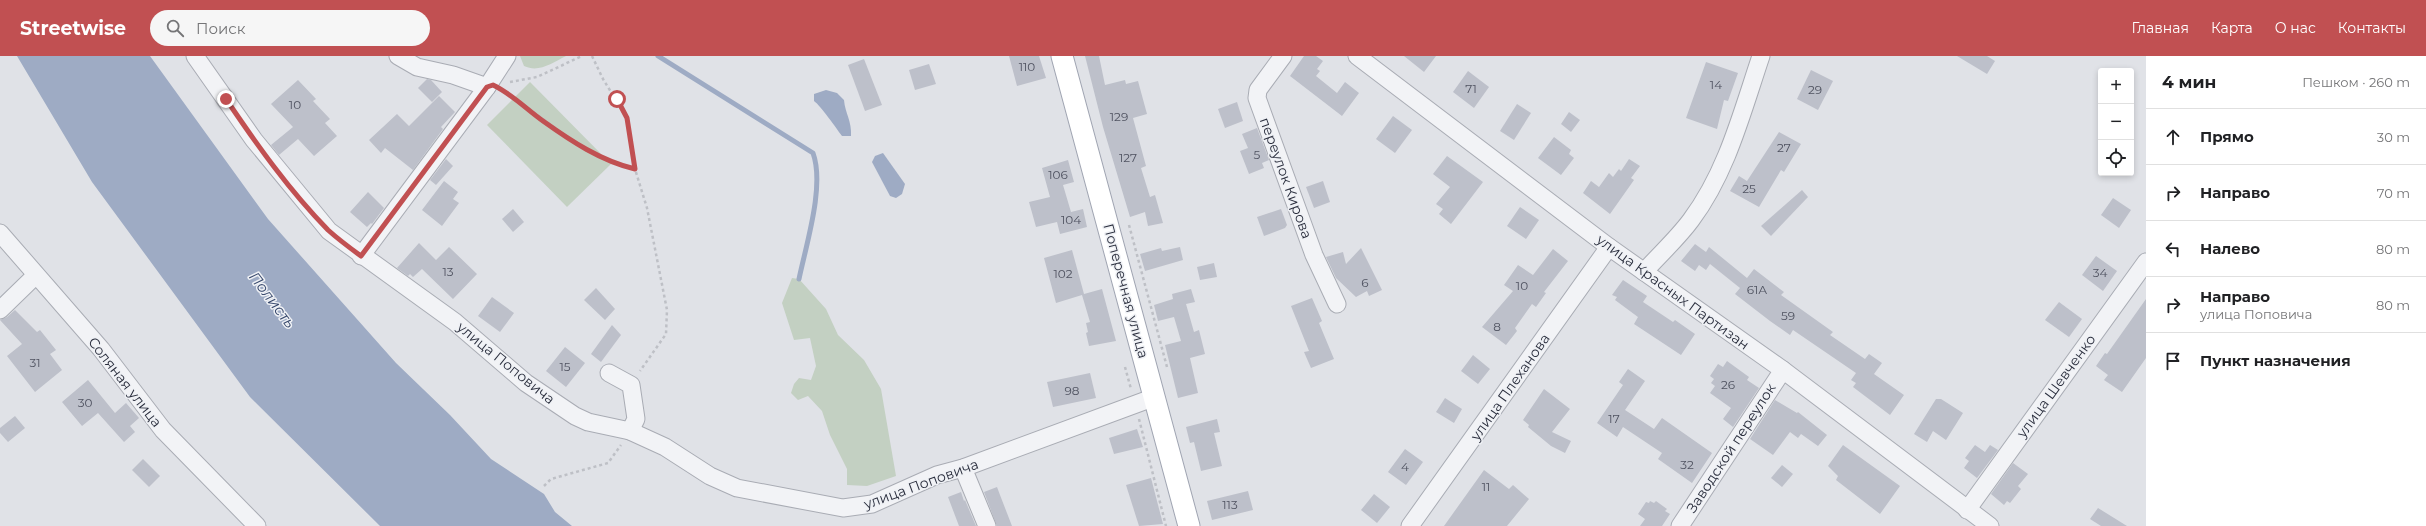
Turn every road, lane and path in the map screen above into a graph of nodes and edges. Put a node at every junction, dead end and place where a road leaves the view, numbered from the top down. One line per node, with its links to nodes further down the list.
1 (195, 56): 14 (street, улица Поповича)
2 (398, 56): 10 (street)
3 (507, 56): 10 (street)
4 (582, 56): 10 (path)
5 (592, 56): 11 (path)
6 (1062, 56): 23 (main road, Поперечная улица)
7 (1283, 56): 18 (street, переулок Кирова)
8 (1357, 56): 13 (street, улица Красных Партизан)
9 (1761, 56): 16 (street)
10 (490, 86): 11 (path); 14 (street)
11 (635, 169): 22 (path)
12 (0, 233): 17 (street, Соляная улица)
13 (1609, 247): 16 (street, улица Красных Партизан); 32 (street, улица Плеханова)
14 (361, 256): 24 (street, улица Поповича)
15 (2146, 262): 27 (street, улица Шевченко)
16 (1644, 272): 20 (street, улица Красных Партизан)
17 (35, 276): 19 (street); 29 (street, Соляная улица)
18 (1337, 304)
19 (0, 310)
20 (1783, 370): 27 (street, улица Красных Партизан); 33 (street, Заводской переулок)
21 (609, 373): 22 (street)
22 (630, 385): 24 (street)
23 (1155, 397): 25 (street, улица Поповича); 31 (main road, Поперечная улица)
24 (630, 432): 25 (street, улица Поповича); 26 (path)
25 (963, 468): 30 (street)
26 (544, 486)
27 (1967, 510): 28 (street, улица Красных Партизан)
28 (1983, 524)
29 (257, 526)
30 (987, 526)
31 (1189, 526)
32 (1410, 526)
33 (1680, 526)

